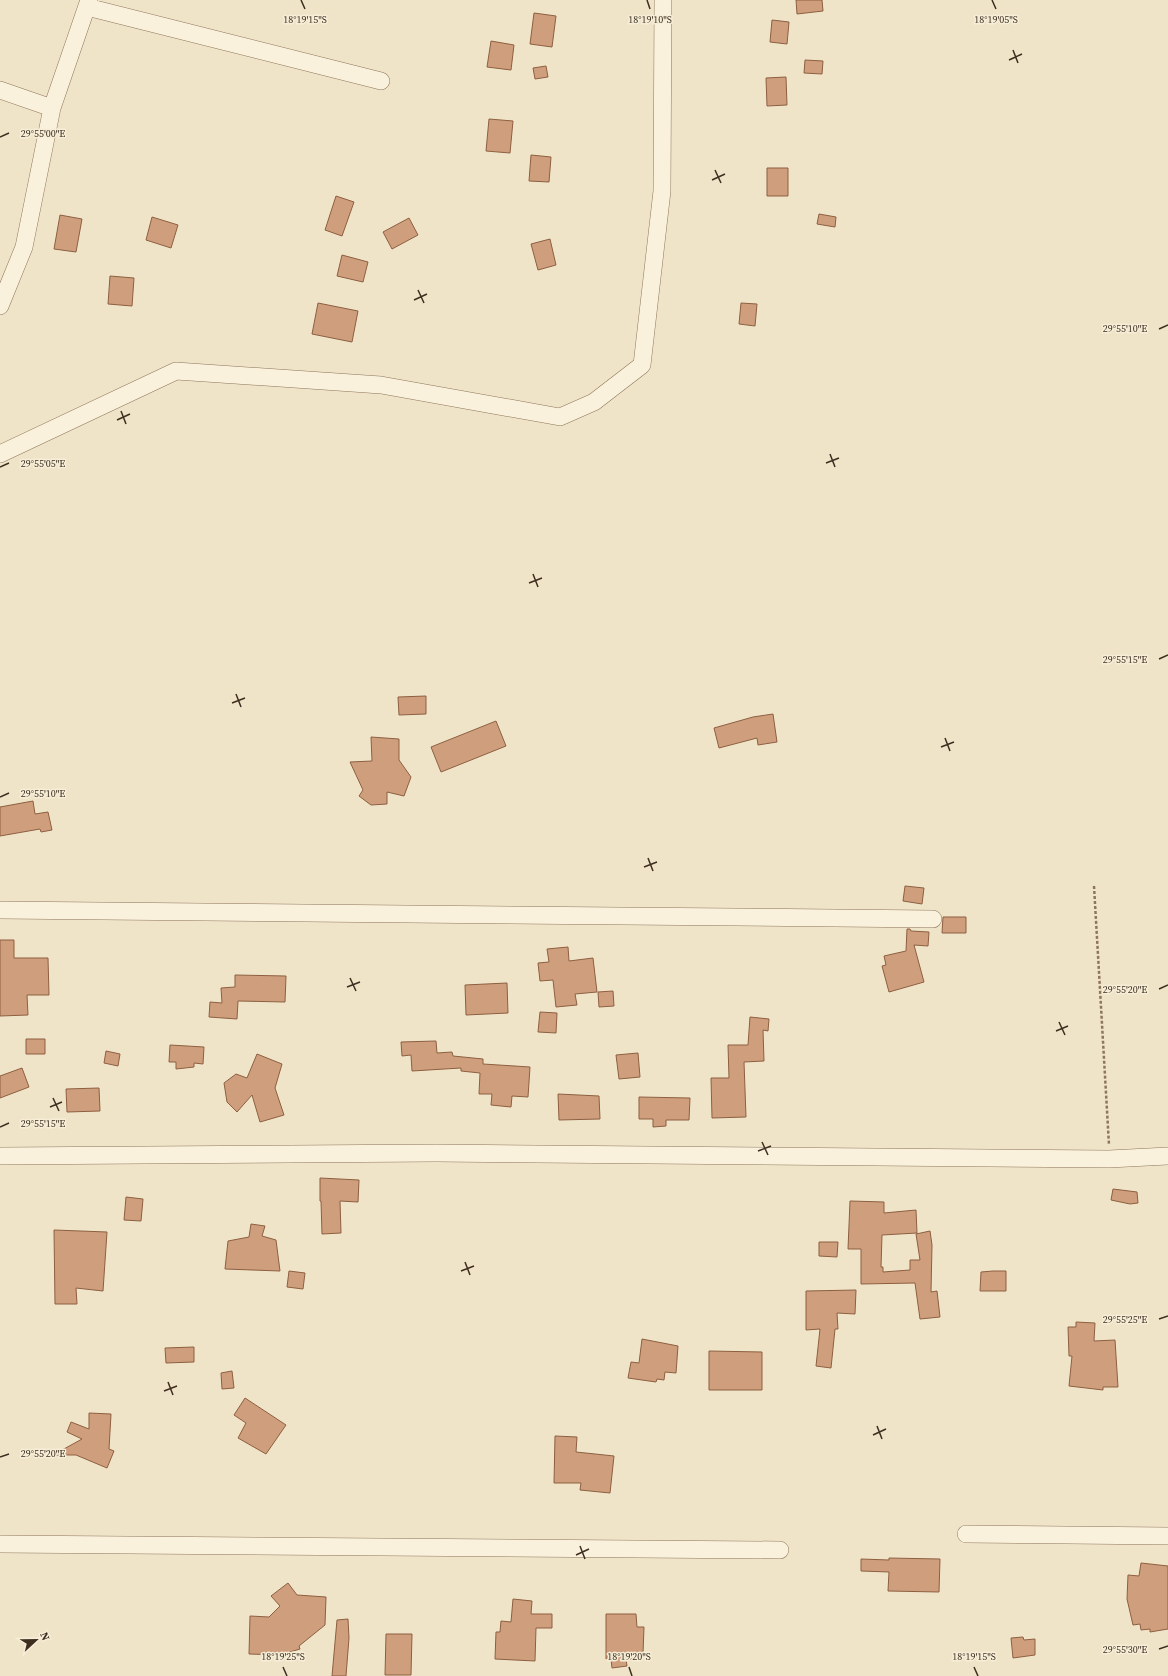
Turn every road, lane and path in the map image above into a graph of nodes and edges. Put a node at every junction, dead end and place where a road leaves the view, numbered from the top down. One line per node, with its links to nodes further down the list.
1 (663, 0): 7 (street)
2 (88, 3): 3 (street); 5 (street)
3 (381, 81)
4 (0, 90): 5 (street)
5 (52, 108): 6 (street)
6 (0, 306)
7 (0, 454)
8 (1094, 886): 13 (path)
9 (0, 910): 10 (street)
10 (933, 919)
11 (0, 1156): 13 (street)
12 (1168, 1156): 13 (street)
13 (1109, 1159)
14 (966, 1534): 15 (street)
15 (1168, 1536)
16 (0, 1544): 17 (street)
17 (780, 1550)

